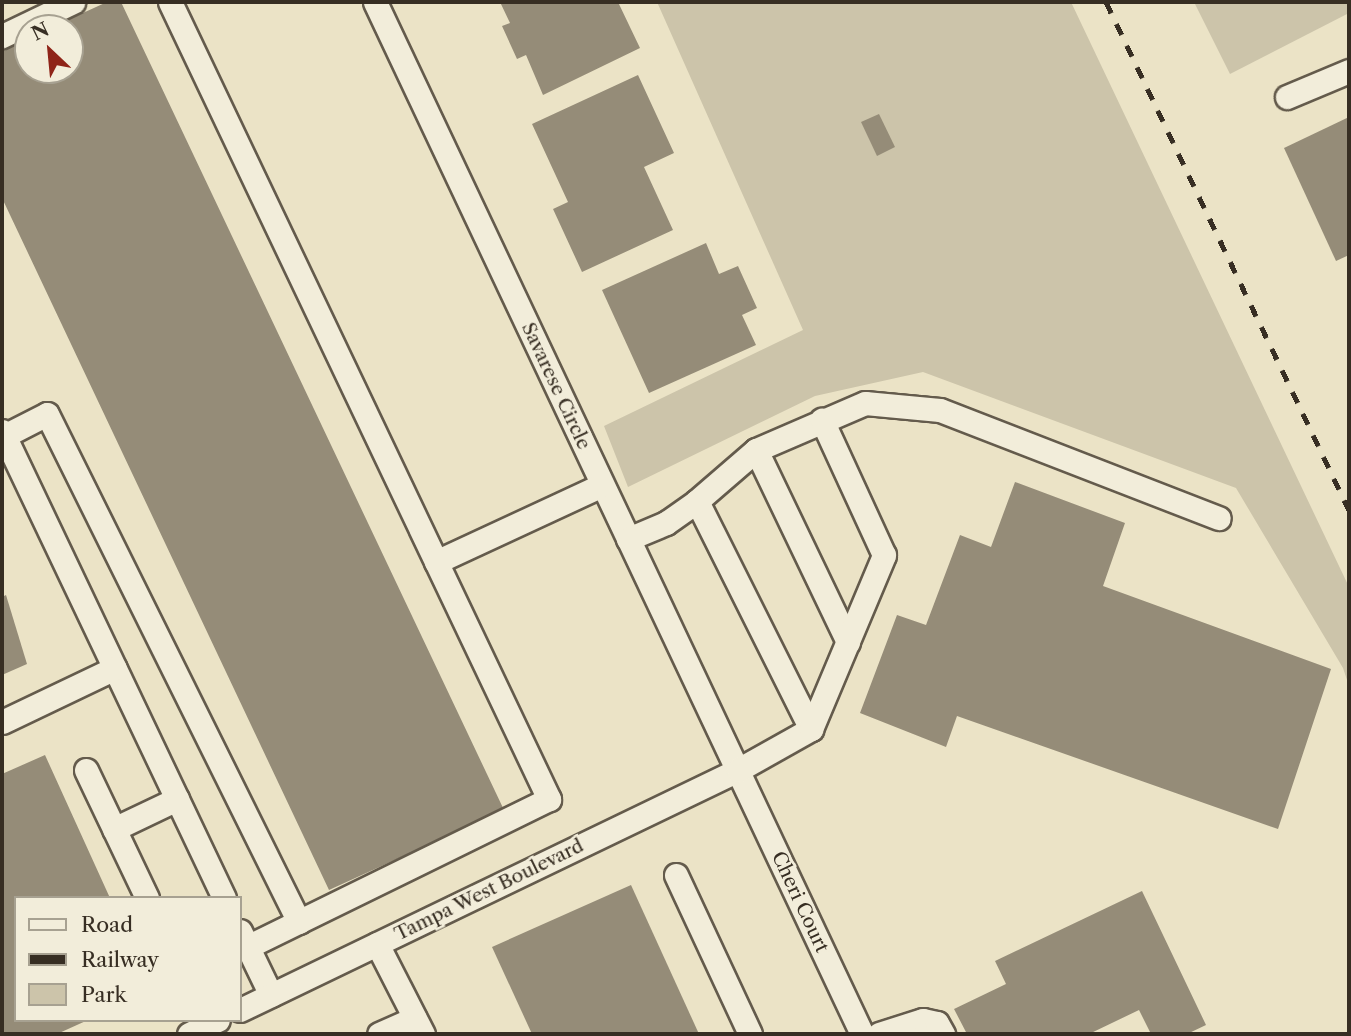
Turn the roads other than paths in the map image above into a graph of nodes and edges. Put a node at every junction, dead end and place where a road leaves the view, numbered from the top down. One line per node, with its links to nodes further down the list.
1 (74, 2): 4 (street)
2 (170, 2): 14 (street)
3 (376, 2): 10 (street, Savarese Circle)
4 (2, 36)
5 (1349, 71): 6 (street)
6 (1287, 97)
7 (822, 420): 9 (street); 12 (street); 15 (street)
8 (3, 434): 16 (street); 26 (street)
9 (756, 450): 11 (street); 15 (street)
10 (602, 485): 13 (street, Savarese Circle); 14 (street)
11 (697, 501): 13 (street); 18 (street)
12 (1219, 518)
13 (628, 539): 20 (street, Savarese Circle)
14 (436, 562): 26 (street)
15 (848, 642): 18 (street)
16 (115, 668): 17 (street); 21 (street)
17 (2, 722)
18 (811, 729): 20 (street, Tampa West Boulevard)
19 (86, 770): 22 (street)
20 (738, 770): 28 (street, Tampa West Boulevard); 36 (street, Cheri Court)
21 (177, 799): 22 (street); 25 (street)
22 (114, 829): 24 (street)
23 (676, 875): 35 (street)
24 (146, 896)
25 (223, 896)
26 (299, 922): 27 (street)
27 (244, 939): 29 (street)
28 (377, 944): 29 (street, Tampa West Boulevard); 32 (street)
29 (271, 995): 30 (street, Tampa West Boulevard)
30 (242, 1009)
31 (214, 1022): 33 (street)
32 (419, 1026): 34 (street)
33 (189, 1034)
34 (379, 1034)
35 (750, 1034)
36 (862, 1034)
37 (879, 1034): 38 (street)
38 (943, 1034)

